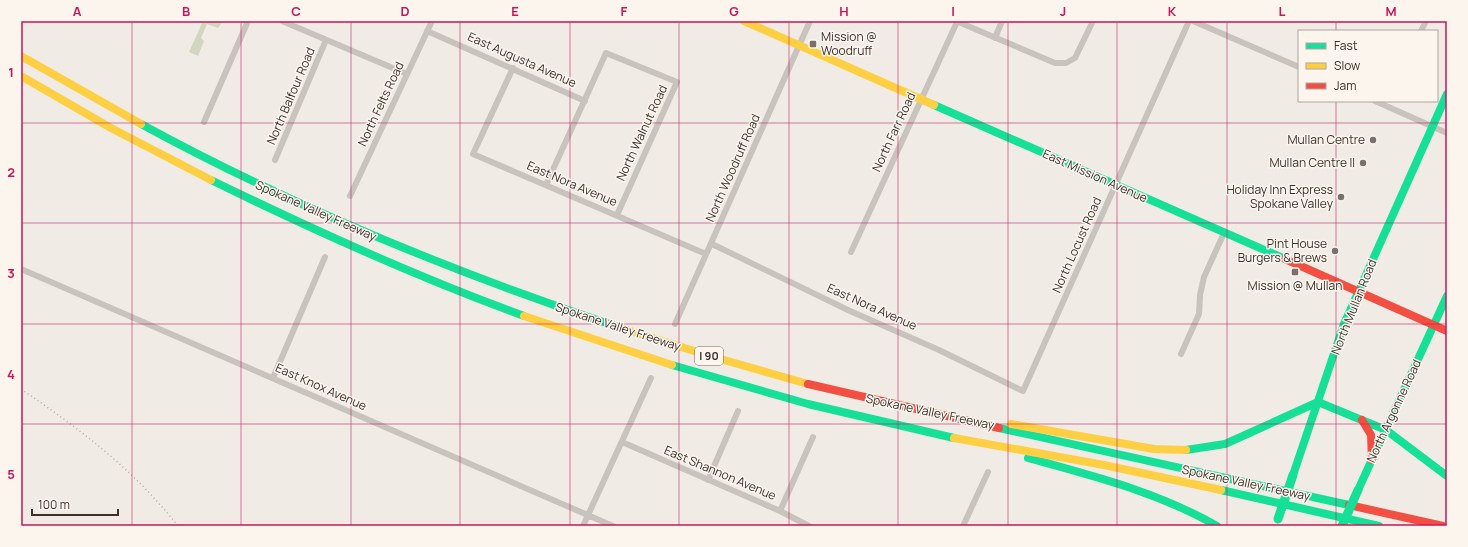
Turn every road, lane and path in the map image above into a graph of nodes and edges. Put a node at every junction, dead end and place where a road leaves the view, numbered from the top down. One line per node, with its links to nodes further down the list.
1 (248, 21): 26 (street)
2 (282, 21): 15 (street)
3 (432, 21): 13 (street, North Felts Road)
4 (744, 21): 16 (main road, East Mission Avenue)
5 (810, 21): 16 (street, North Woodruff Road)
6 (956, 21): 14 (street); 23 (street, North Farr Road)
7 (1002, 21): 14 (street)
8 (1093, 21): 14 (street)
9 (1190, 21): 31 (street, North Locust Road)
10 (1193, 21): 18 (street)
11 (1426, 21): 12 (street)
12 (1422, 30)
13 (427, 31): 19 (street, East Augusta Avenue); 20 (street, North Felts Road)
14 (995, 38)
15 (326, 40): 20 (street); 29 (street, North Balfour Road)
16 (799, 44): 23 (main road, East Mission Avenue); 35 (street, North Woodruff Road)
17 (21, 56): 52 (main road, Spokane Valley Freeway / I 90)
18 (1298, 67)
19 (513, 68): 24 (street, East Augusta Avenue); 30 (street, East Nora Avenue)
20 (407, 74): 32 (street, North Felts Road)
21 (21, 76): 55 (main road, Spokane Valley Freeway / I 90)
22 (1447, 94): 27 (main road, North Mullan Road)
23 (921, 98): 31 (main road, East Mission Avenue); 36 (street, North Farr Road)
24 (585, 100): 30 (street); 33 (street, North Walnut Road)
25 (1388, 104): 27 (street)
26 (204, 122)
27 (1432, 126): 28 (street); 40 (main road, North Mullan Road)
28 (1447, 133)
29 (275, 160)
30 (546, 185): 33 (street, East Nora Avenue)
31 (1116, 185): 34 (main road, East Mission Avenue); 48 (street, North Locust Road)
32 (350, 196)
33 (617, 215): 37 (street, East Nora Avenue)
34 (1224, 233): 40 (main road, East Mission Avenue); 45 (street)
35 (712, 244): 37 (street, North Woodruff Road); 48 (street, East Nora Avenue)
36 (851, 252)
37 (706, 254): 42 (street, North Woodruff Road)
38 (325, 257): 46 (street)
39 (21, 269): 46 (street, East Knox Avenue)
40 (1358, 293): 43 (main road, East Mission Avenue); 49 (main road, North Mullan Road)
41 (1447, 296): 43 (main road, North Argonne Road)
42 (675, 324)
43 (1434, 326): 44 (main road, East Mission Avenue); 53 (main road, North Argonne Road)
44 (1447, 331)
45 (1182, 354)
46 (273, 378): 62 (street, East Knox Avenue)
47 (651, 378): 56 (street)
48 (1023, 391)
49 (1318, 402): 51 (main road); 52 (main road); 63 (main road, North Mullan Road, bridge)
50 (738, 411): 60 (street)
51 (1361, 420): 53 (main road); 57 (main road)
52 (968, 421): 71 (main road, Spokane Valley Freeway / I 90)
53 (1386, 430): 57 (main road, North Argonne Road); 59 (main road)
54 (813, 437): 61 (street)
55 (968, 441): 68 (main road); 70 (main road, Spokane Valley Freeway / I 90)
56 (622, 442): 60 (street, East Shannon Avenue); 62 (street)
57 (1372, 460): 69 (main road, North Argonne Road, bridge)
58 (988, 472): 67 (street)
59 (1447, 476)
60 (708, 480): 61 (street, East Shannon Avenue)
61 (780, 511): 66 (street, East Shannon Avenue)
62 (588, 515): 64 (street); 65 (street, East Knox Avenue)
63 (1277, 522)
64 (583, 526)
65 (613, 526)
66 (809, 526)
67 (963, 526)
68 (1217, 526)
69 (1342, 526)
70 (1379, 526)
71 (1443, 526)

